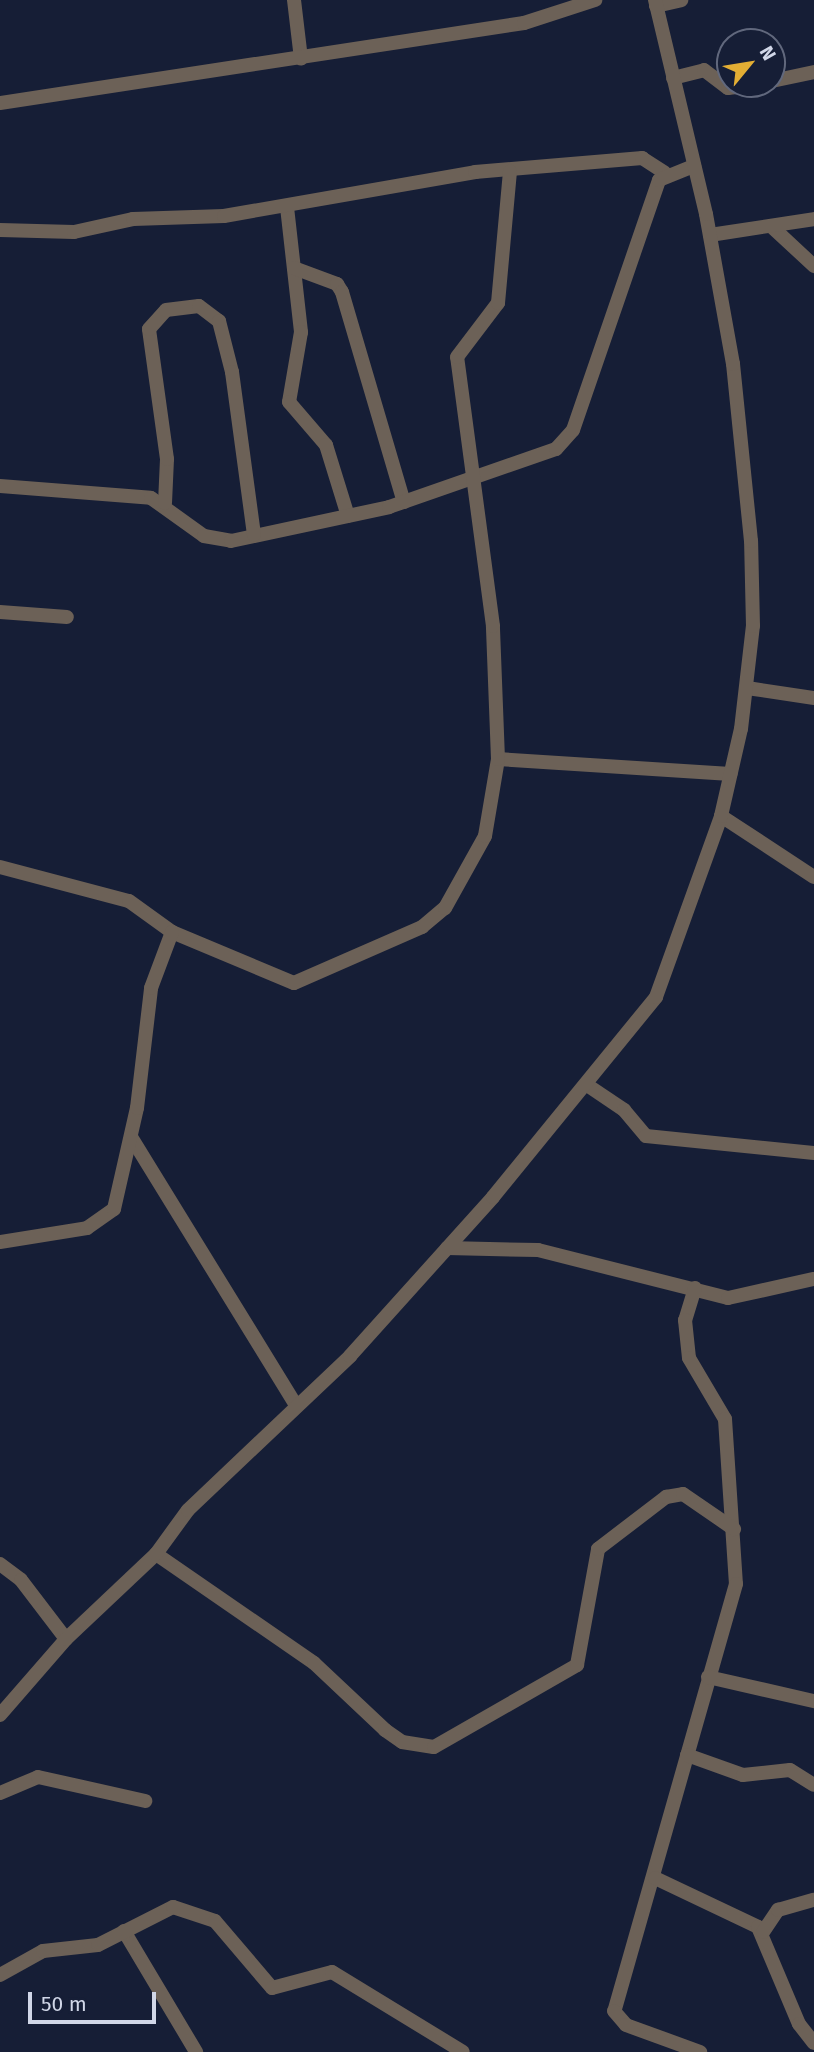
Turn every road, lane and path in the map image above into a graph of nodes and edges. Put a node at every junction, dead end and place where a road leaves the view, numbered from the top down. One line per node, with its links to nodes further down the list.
1 (294, 0): 6 (street)
2 (595, 0): 4 (street)
3 (681, 0): 5 (street)
4 (579, 2): 6 (street)
5 (655, 3): 8 (street)
6 (301, 59): 11 (street)
7 (814, 72): 9 (street)
8 (673, 78): 10 (street); 12 (street)
9 (786, 78)
10 (716, 79)
11 (0, 103)
12 (694, 166): 14 (street); 19 (street)
13 (510, 172): 14 (street); 15 (street); 22 (street)
14 (665, 173): 22 (street)
15 (287, 207): 18 (street); 21 (street)
16 (814, 219): 17 (street)
17 (771, 226): 19 (street); 20 (street)
18 (0, 230)
19 (710, 235): 30 (street)
20 (814, 266)
21 (294, 268): 24 (street); 26 (street)
22 (475, 478): 24 (street); 32 (street)
23 (0, 486): 25 (street)
24 (404, 502): 26 (street)
25 (165, 503): 27 (street); 27 (street)
26 (348, 516): 27 (street)
27 (254, 535)
28 (0, 612): 29 (street)
29 (67, 617)
30 (747, 688): 31 (street); 33 (street)
31 (814, 698)
32 (498, 759): 33 (street); 37 (street)
33 (731, 774): 34 (street)
34 (721, 816): 36 (street); 38 (street)
35 (0, 867): 37 (street)
36 (814, 877)
37 (172, 932): 39 (street)
38 (587, 1085): 40 (street); 42 (street)
39 (131, 1137): 41 (street); 45 (street)
40 (814, 1153)
41 (0, 1242)
42 (447, 1248): 44 (street); 45 (street)
43 (814, 1279): 44 (street)
44 (695, 1288): 46 (street)
45 (296, 1405): 47 (street)
46 (734, 1529): 47 (street); 50 (street)
47 (156, 1554): 49 (street)
48 (0, 1564): 49 (street)
49 (66, 1639): 52 (street)
50 (708, 1677): 51 (street); 53 (street)
51 (814, 1701)
52 (0, 1716)
53 (687, 1755): 54 (street); 57 (street)
54 (814, 1785)
55 (0, 1793): 56 (street)
56 (145, 1801)
57 (655, 1878): 60 (street); 63 (street)
58 (814, 1900): 60 (street)
59 (124, 1931): 61 (street); 64 (street); 65 (street)
60 (762, 1931): 62 (street)
61 (0, 1975)
62 (814, 2043)
63 (670, 2049): 66 (street)
64 (196, 2052)
65 (463, 2052)
66 (700, 2052)

